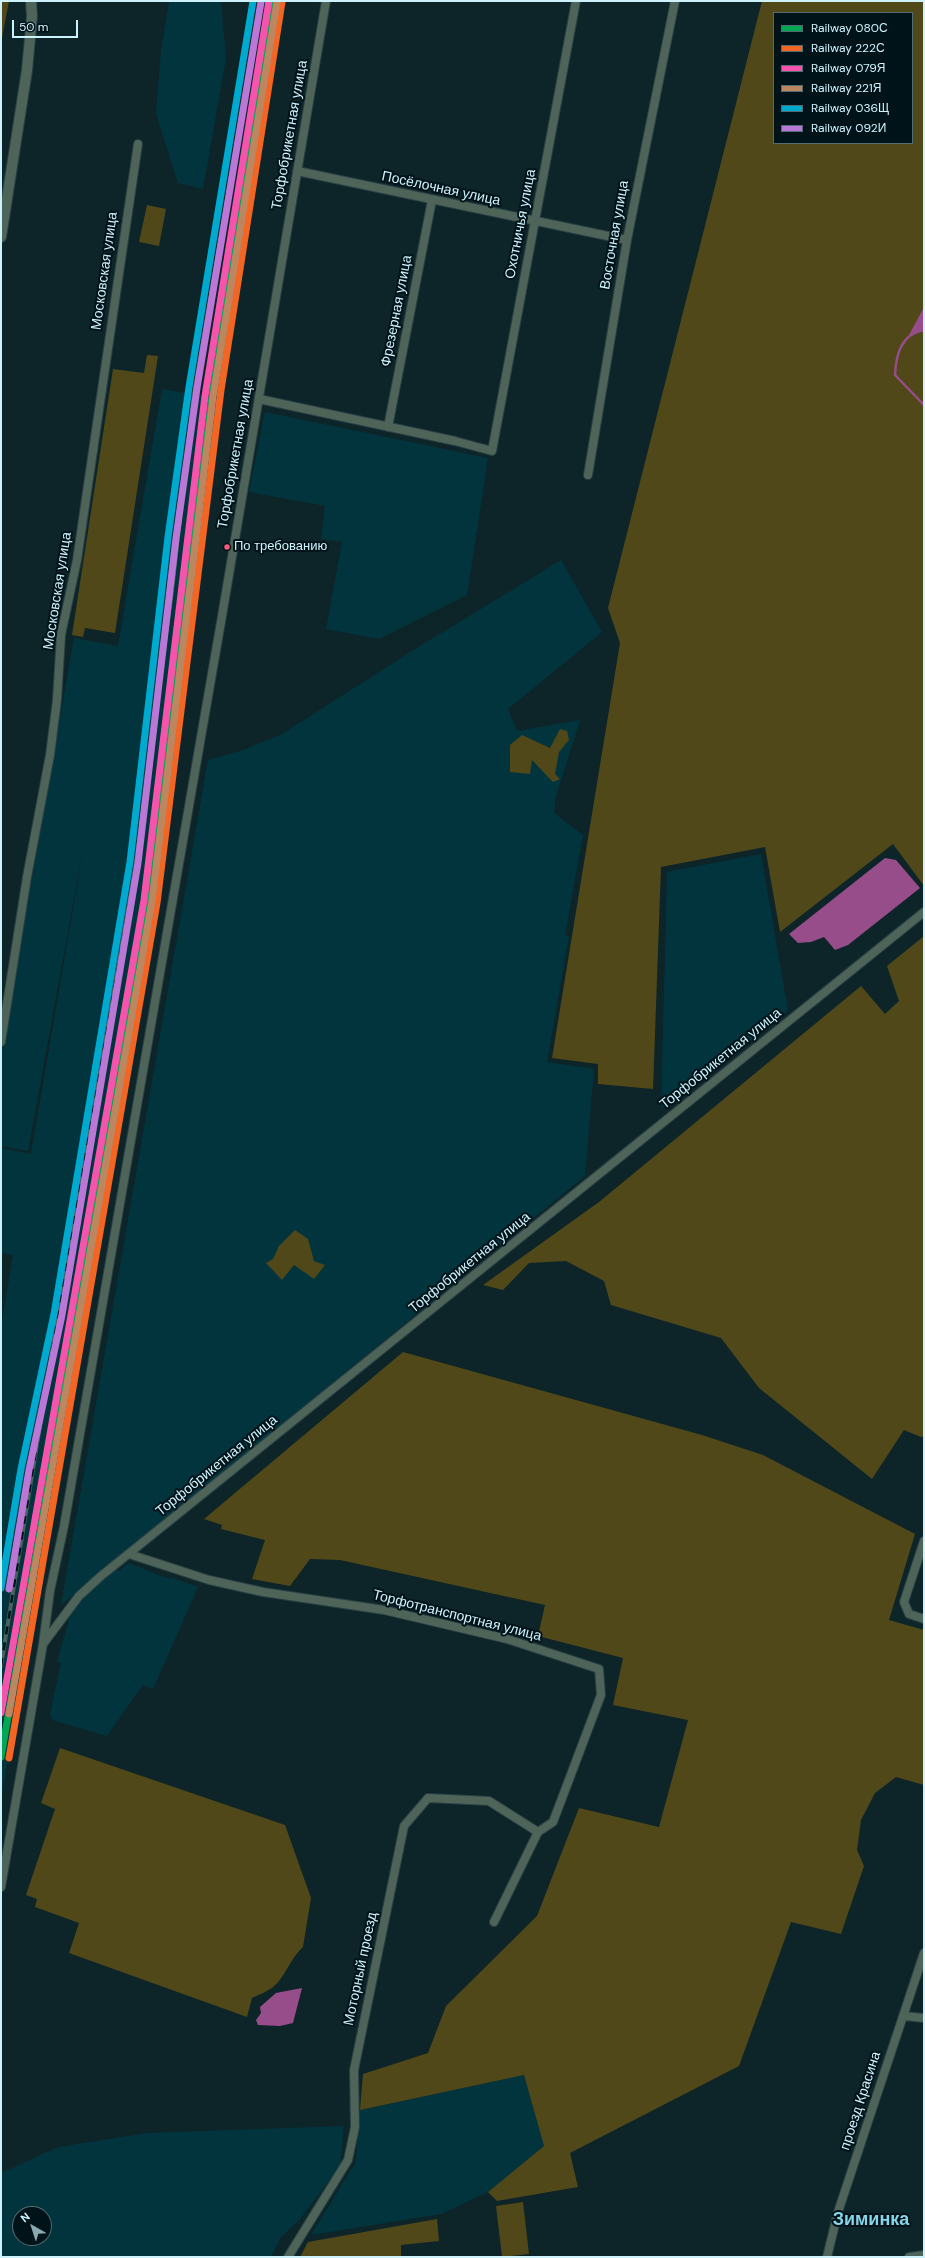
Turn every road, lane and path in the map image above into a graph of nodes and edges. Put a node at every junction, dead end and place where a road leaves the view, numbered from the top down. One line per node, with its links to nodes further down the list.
1 (31, 1): 9 (street)
2 (326, 1): 6 (street, Торфобрикетная улица)
3 (576, 1): 8 (street, Охотничья улица)
4 (676, 1): 10 (street, Восточная улица)
5 (138, 144): 15 (street, Московская улица)
6 (297, 171): 7 (street, Посёлочная улица); 11 (street, Торфобрикетная улица)
7 (432, 200): 8 (street, Посёлочная улица); 12 (street, Фрезерная улица)
8 (534, 222): 10 (street, Посёлочная улица); 12 (street, Охотничья улица)
9 (1, 237)
10 (627, 240): 13 (street, Восточная улица)
11 (259, 399): 12 (street); 19 (street, Торфобрикетная улица)
12 (388, 427)
13 (588, 475)
14 (924, 912): 17 (street, Торфобрикетная улица)
15 (1, 1042)
16 (924, 1541): 18 (street)
17 (129, 1554): 19 (street, Торфобрикетная улица); 20 (street, Торфотранспортная улица)
18 (924, 1619)
19 (43, 1644): 21 (street, Торфобрикетная улица)
20 (538, 1832): 22 (street, Торфотранспортная улица); 27 (street, Моторный проезд)
21 (1, 1887)
22 (494, 1922)
23 (924, 1953): 24 (street, проезд Красина)
24 (904, 2016): 25 (street); 28 (street, проезд Красина)
25 (924, 2018)
26 (924, 2255): 29 (street)
27 (288, 2257)
28 (827, 2257)
29 (909, 2257)

